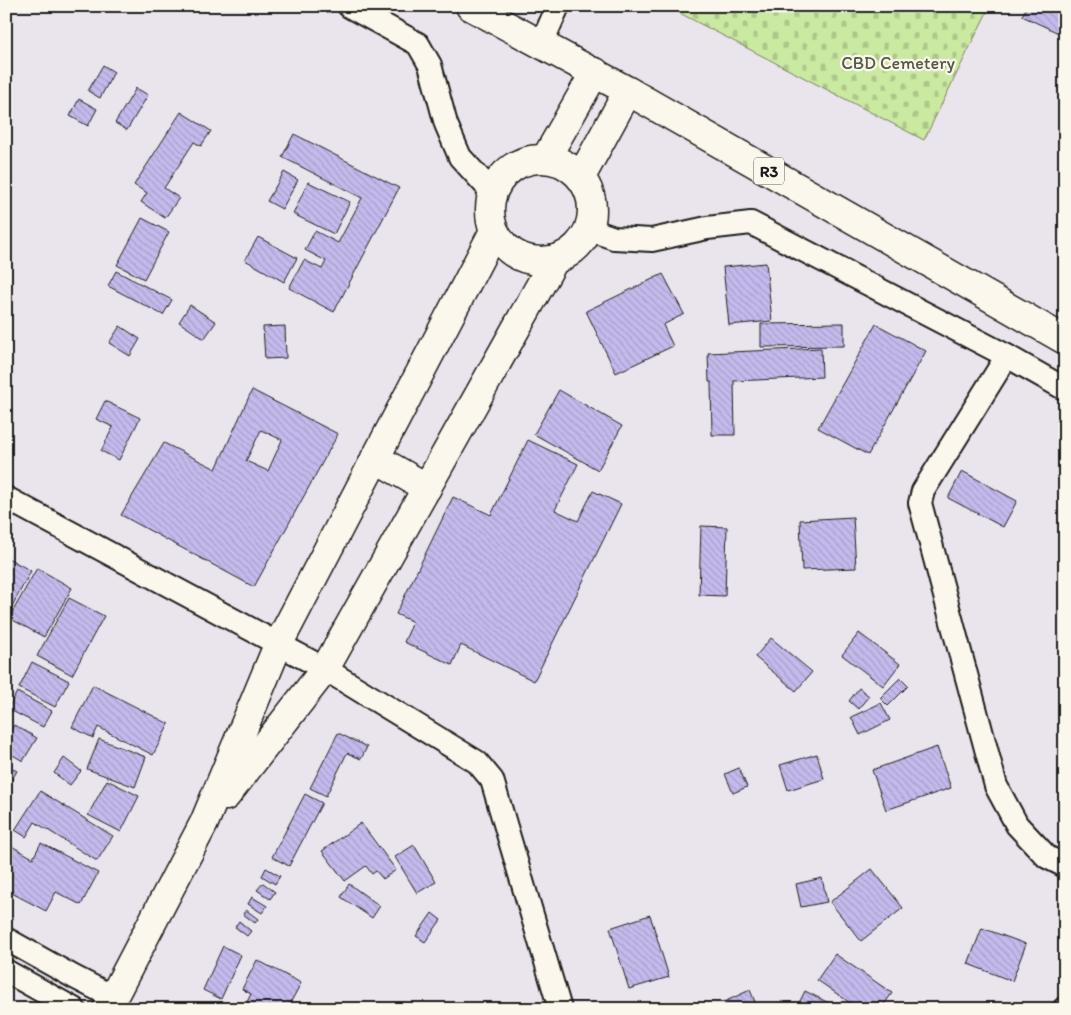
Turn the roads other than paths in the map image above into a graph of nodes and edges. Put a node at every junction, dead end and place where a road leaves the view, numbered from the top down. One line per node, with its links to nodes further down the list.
1 (349, 6): 9 (street)
2 (470, 6): 4 (main road, R3)
3 (558, 6): 4 (street)
4 (541, 45): 5 (main road, R3)
5 (595, 72): 6 (main road, R3); 7 (main road)
6 (628, 91): 8 (main road); 13 (main road, R3)
7 (546, 158): 8 (main road); 9 (main road)
8 (581, 177): 10 (main road)
9 (492, 192): 11 (main road)
10 (588, 229): 12 (main road); 14 (street)
11 (494, 231): 12 (main road); 16 (main road)
12 (555, 259): 17 (main road)
13 (1065, 340)
14 (1007, 356): 15 (street); 22 (street)
15 (1065, 389)
16 (376, 458): 17 (main road); 19 (main road)
17 (427, 488): 20 (main road)
18 (6, 498): 19 (street)
19 (278, 645): 20 (street); 21 (main road)
20 (326, 669): 21 (main road); 27 (street)
21 (204, 823): 25 (main road)
22 (1065, 866)
23 (6, 939): 25 (street)
24 (6, 970): 26 (street)
25 (110, 1003)
26 (74, 1009)
27 (560, 1009)

